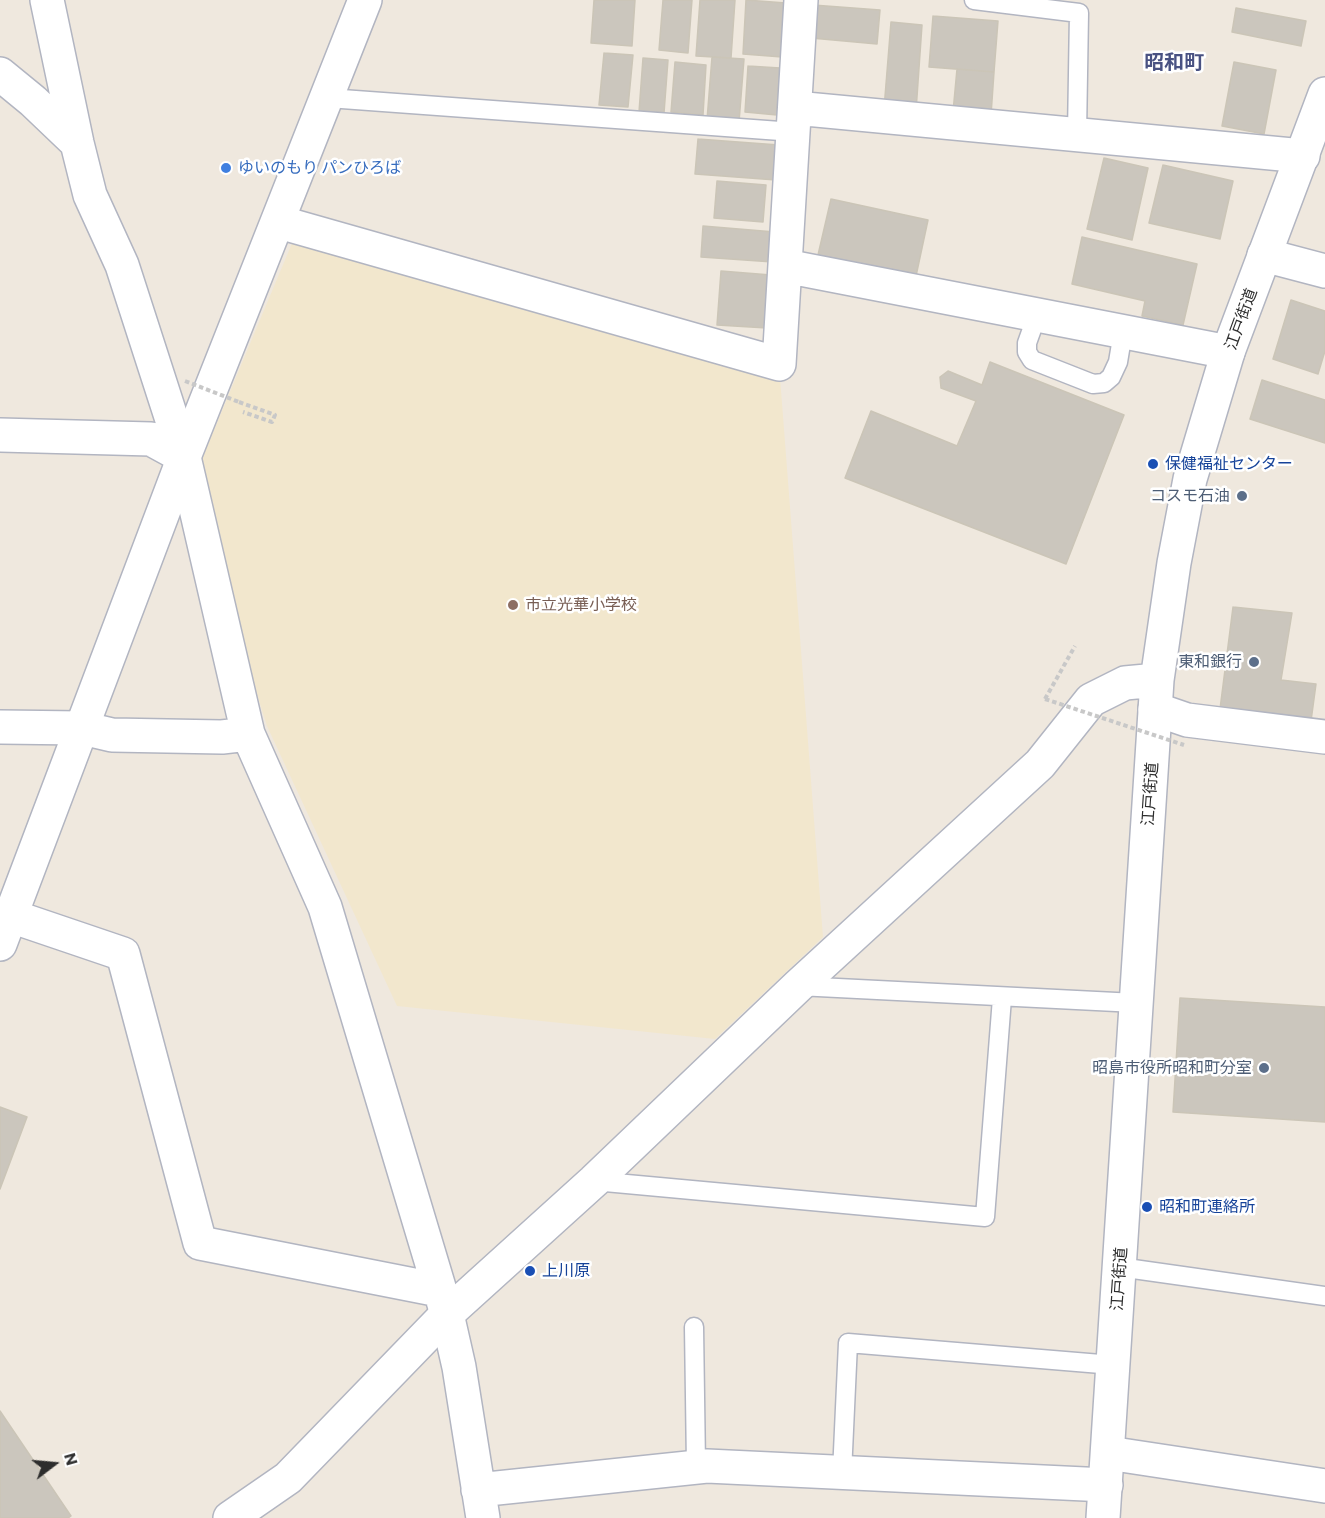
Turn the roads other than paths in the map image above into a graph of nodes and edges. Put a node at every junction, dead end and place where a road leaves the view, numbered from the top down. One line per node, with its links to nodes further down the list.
1 (47, 0): 10 (street)
2 (365, 0): 7 (street)
3 (801, 0): 8 (street)
4 (974, 0): 9 (lane)
5 (0, 74): 10 (street)
6 (1325, 94): 11 (street, 江戸街道)
7 (328, 98): 8 (lane); 12 (street)
8 (795, 120): 9 (street); 14 (street)
9 (1077, 134): 11 (street)
10 (76, 143): 20 (street)
11 (1303, 156): 13 (street, 江戸街道)
12 (279, 222): 14 (street); 20 (street)
13 (1264, 255): 15 (street); 18 (street, 江戸街道)
14 (786, 266): 16 (street)
15 (1325, 272)
16 (1037, 315): 17 (street); 17 (lane)
17 (1123, 332): 18 (street)
18 (1228, 352): 21 (street, 江戸街道)
19 (0, 435): 20 (street)
20 (184, 458): 23 (street); 24 (street)
21 (1156, 695): 25 (street); 27 (street); 29 (street, 江戸街道)
22 (0, 726): 23 (street)
23 (82, 728): 24 (street); 26 (street)
24 (248, 734): 33 (street)
25 (1325, 737)
26 (5, 930): 33 (street)
27 (798, 986): 28 (lane); 30 (street)
28 (1002, 998): 29 (lane); 30 (lane)
29 (1136, 1004): 31 (street, 江戸街道)
30 (594, 1181): 33 (street)
31 (1119, 1266): 32 (lane); 35 (street, 江戸街道)
32 (1325, 1296)
33 (443, 1302): 41 (street); 42 (street)
34 (694, 1327): 37 (lane)
35 (1113, 1365): 36 (street, 江戸街道); 38 (lane)
36 (1108, 1453): 39 (street, 江戸街道); 40 (street)
37 (696, 1466): 38 (street); 41 (street)
38 (842, 1473): 39 (street)
39 (1106, 1485): 43 (street, 江戸街道)
40 (1325, 1486)
41 (481, 1504)
42 (230, 1518)
43 (1104, 1518)

